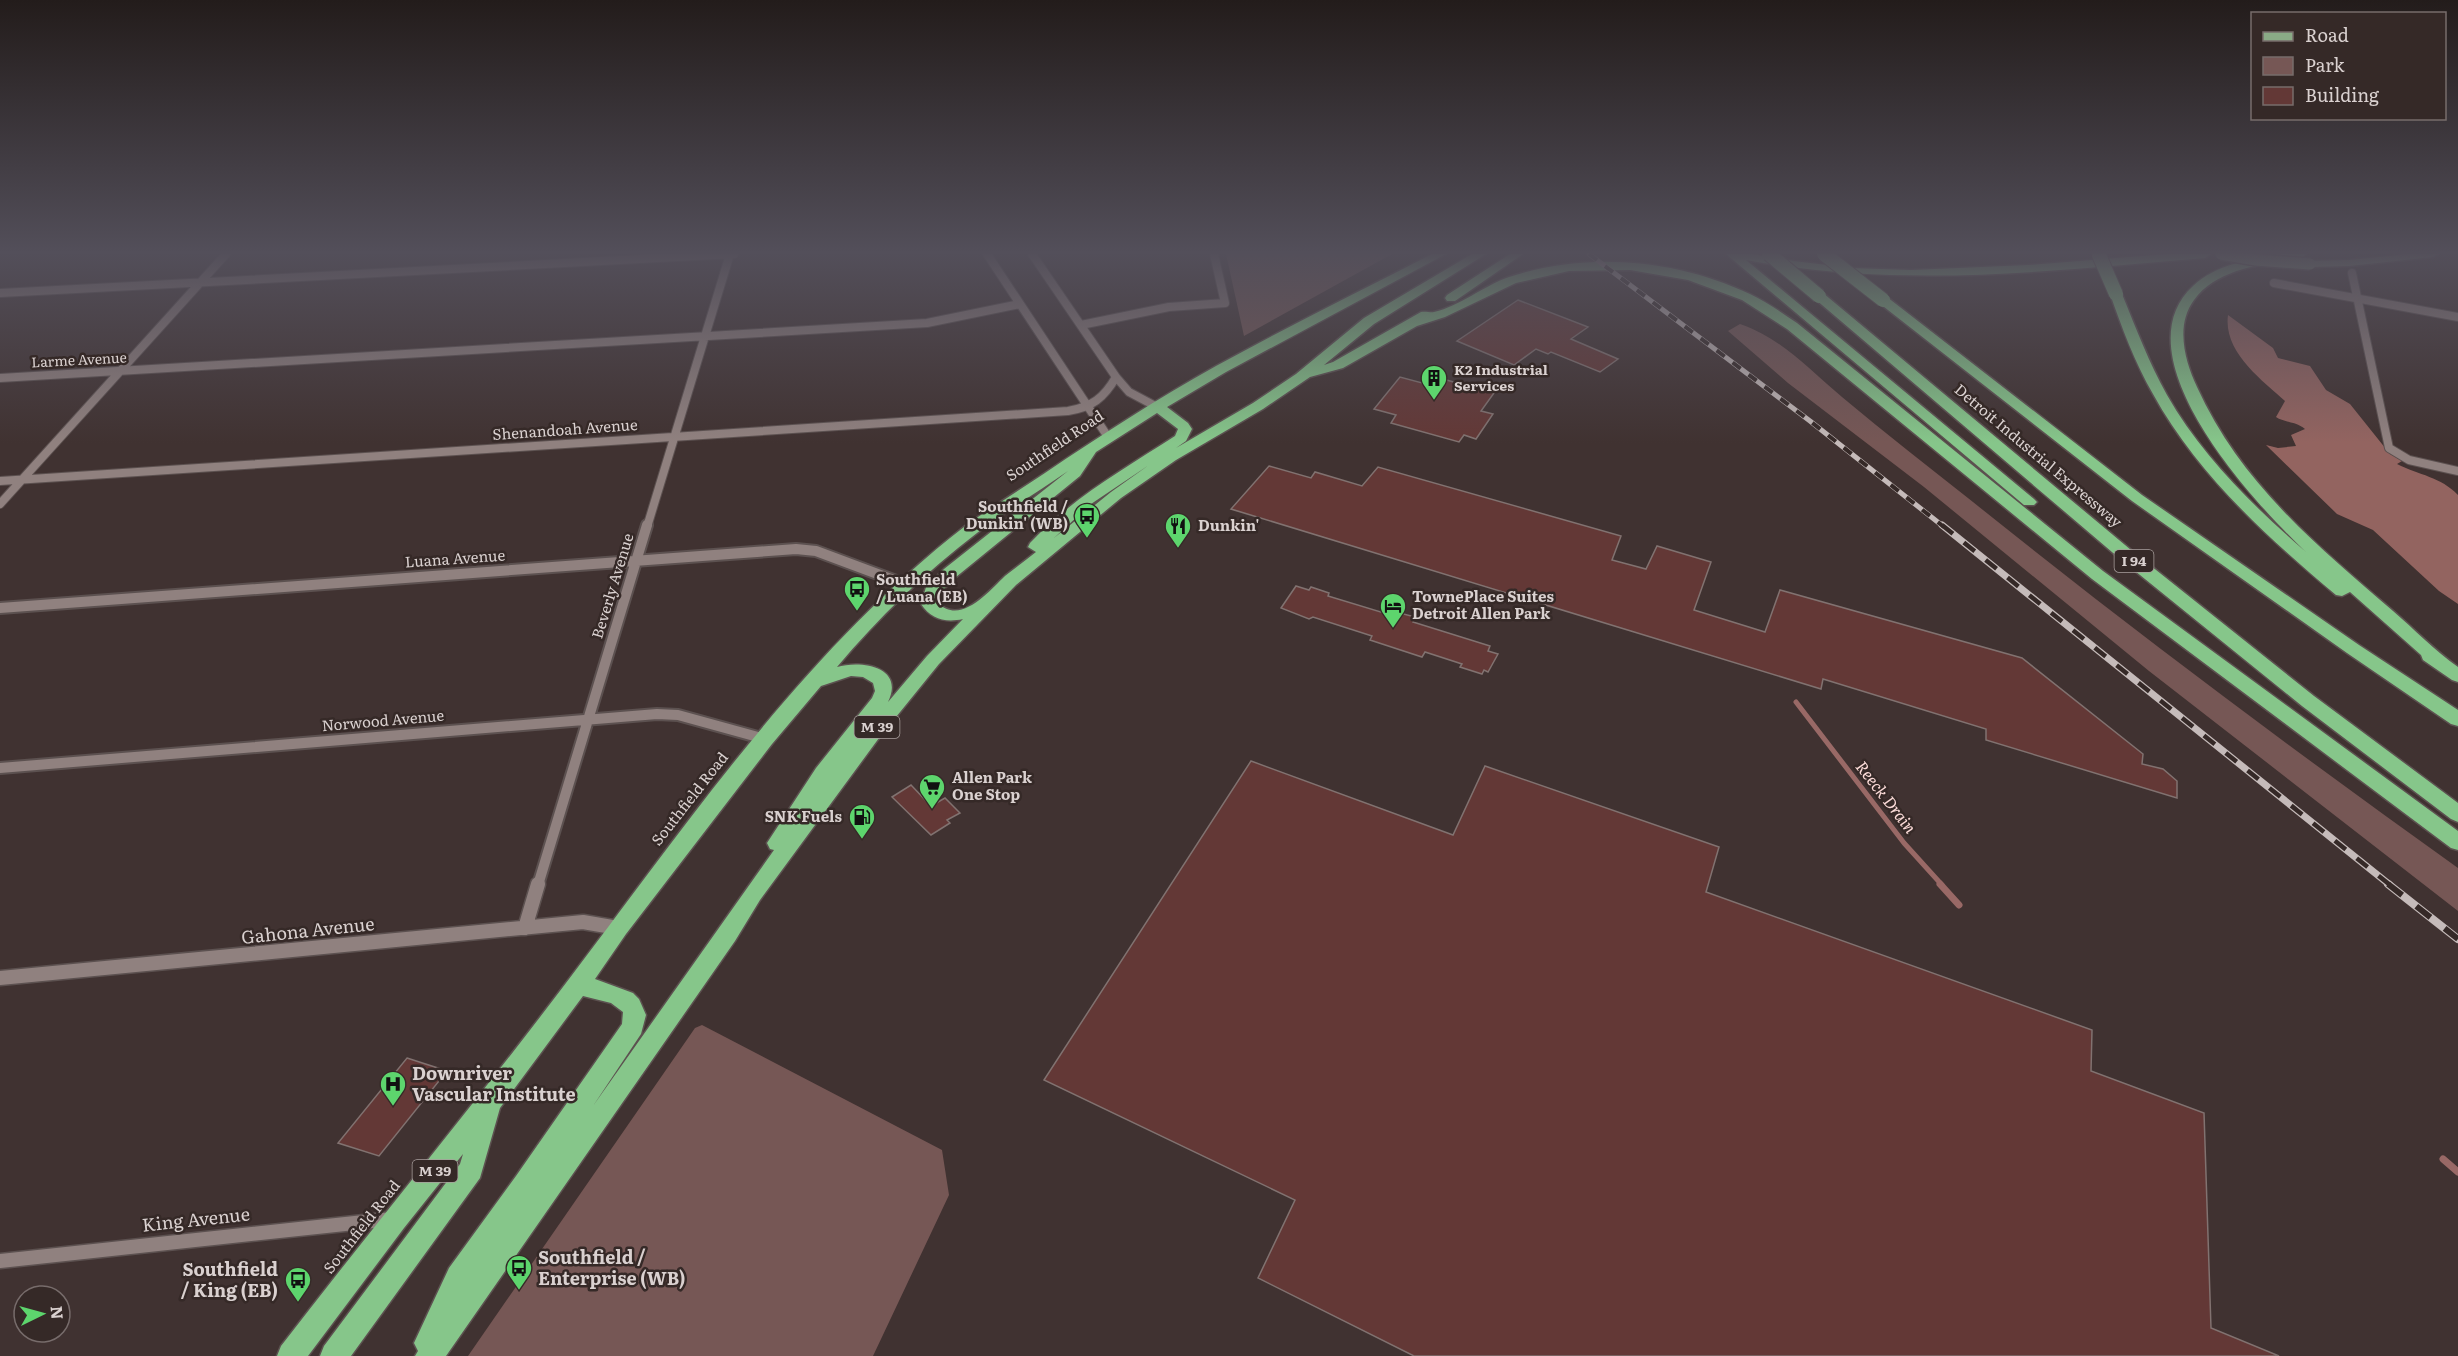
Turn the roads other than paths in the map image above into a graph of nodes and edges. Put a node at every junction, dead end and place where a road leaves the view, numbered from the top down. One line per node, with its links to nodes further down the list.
1 (168, 317): 23 (street)
2 (711, 317): 21 (street, Beverly Avenue)
3 (955, 317): 21 (street, Larme Avenue)
4 (1029, 317): 27 (street)
5 (1076, 317): 20 (street)
6 (1119, 317): 20 (street)
7 (1303, 317): 22 (highway)
8 (1319, 317): 22 (highway, M 39)
9 (1375, 317): 25 (highway, M 39)
10 (1423, 317): 19 (highway)
11 (1431, 317): 19 (highway)
12 (1777, 317): 44 (highway)
13 (1808, 317): 44 (highway)
14 (1844, 317): 49 (highway, Detroit Industrial Expressway / I 94, bridge)
15 (1905, 317): 46 (highway, Detroit Industrial Expressway, bridge)
16 (2125, 317): 41 (highway, bridge)
17 (2179, 317): 41 (highway)
18 (2361, 317): 32 (street)
19 (1416, 322): 25 (highway)
20 (1081, 325): 24 (street)
21 (705, 337): 23 (street, Larme Avenue); 29 (street, Beverly Avenue)
22 (1221, 369): 28 (highway, Southfield Road / M 39)
23 (119, 371): 26 (street, Larme Avenue); 33 (street)
24 (1116, 377): 27 (street); 28 (street)
25 (1300, 377): 37 (highway, M 39)
26 (0, 378)
27 (1087, 408): 29 (street, Shenandoah Avenue); 30 (street)
28 (1159, 408): 30 (highway, Southfield Road / M 39); 37 (highway)
29 (674, 436): 33 (street, Shenandoah Avenue); 36 (street, Beverly Avenue)
30 (1108, 437): 31 (highway, Southfield Road / M 39)
31 (1092, 447): 38 (highway, Southfield Road / M 39); 39 (highway)
32 (2458, 471)
33 (22, 480): 34 (street, Shenandoah Avenue); 35 (street)
34 (0, 481)
35 (0, 504)
36 (636, 561): 38 (street, Luana Avenue); 40 (street, Luana Avenue); 45 (street, Beverly Avenue)
37 (1029, 565): 39 (highway, M 39)
38 (907, 585): 43 (highway, Southfield Road / M 39)
39 (985, 606): 51 (highway, M 39)
40 (0, 608)
41 (2439, 662): 42 (highway)
42 (2458, 676)
43 (814, 681): 47 (highway, Southfield Road / M 39); 51 (highway)
44 (2288, 714): 50 (highway)
45 (588, 719): 47 (street, Norwood Avenue); 48 (street, Norwood Avenue); 53 (street, Beverly Avenue)
46 (2458, 719)
47 (765, 739): 52 (highway, Southfield Road / M 39)
48 (0, 768)
49 (2458, 814)
50 (2458, 842)
51 (753, 894): 62 (highway, M 39)
52 (618, 927): 53 (street, Gahona Avenue); 55 (highway, Southfield Road / M 39)
53 (525, 928): 54 (street, Gahona Avenue)
54 (0, 978)
55 (578, 985): 56 (highway, Southfield Road / M 39); 61 (highway)
56 (490, 1102): 57 (highway, Southfield Road / M 39); 60 (highway)
57 (395, 1219): 58 (street, King Avenue); 59 (highway, Southfield Road / M 39)
58 (0, 1261)
59 (291, 1356)
60 (334, 1356)
61 (423, 1356)
62 (429, 1356)

